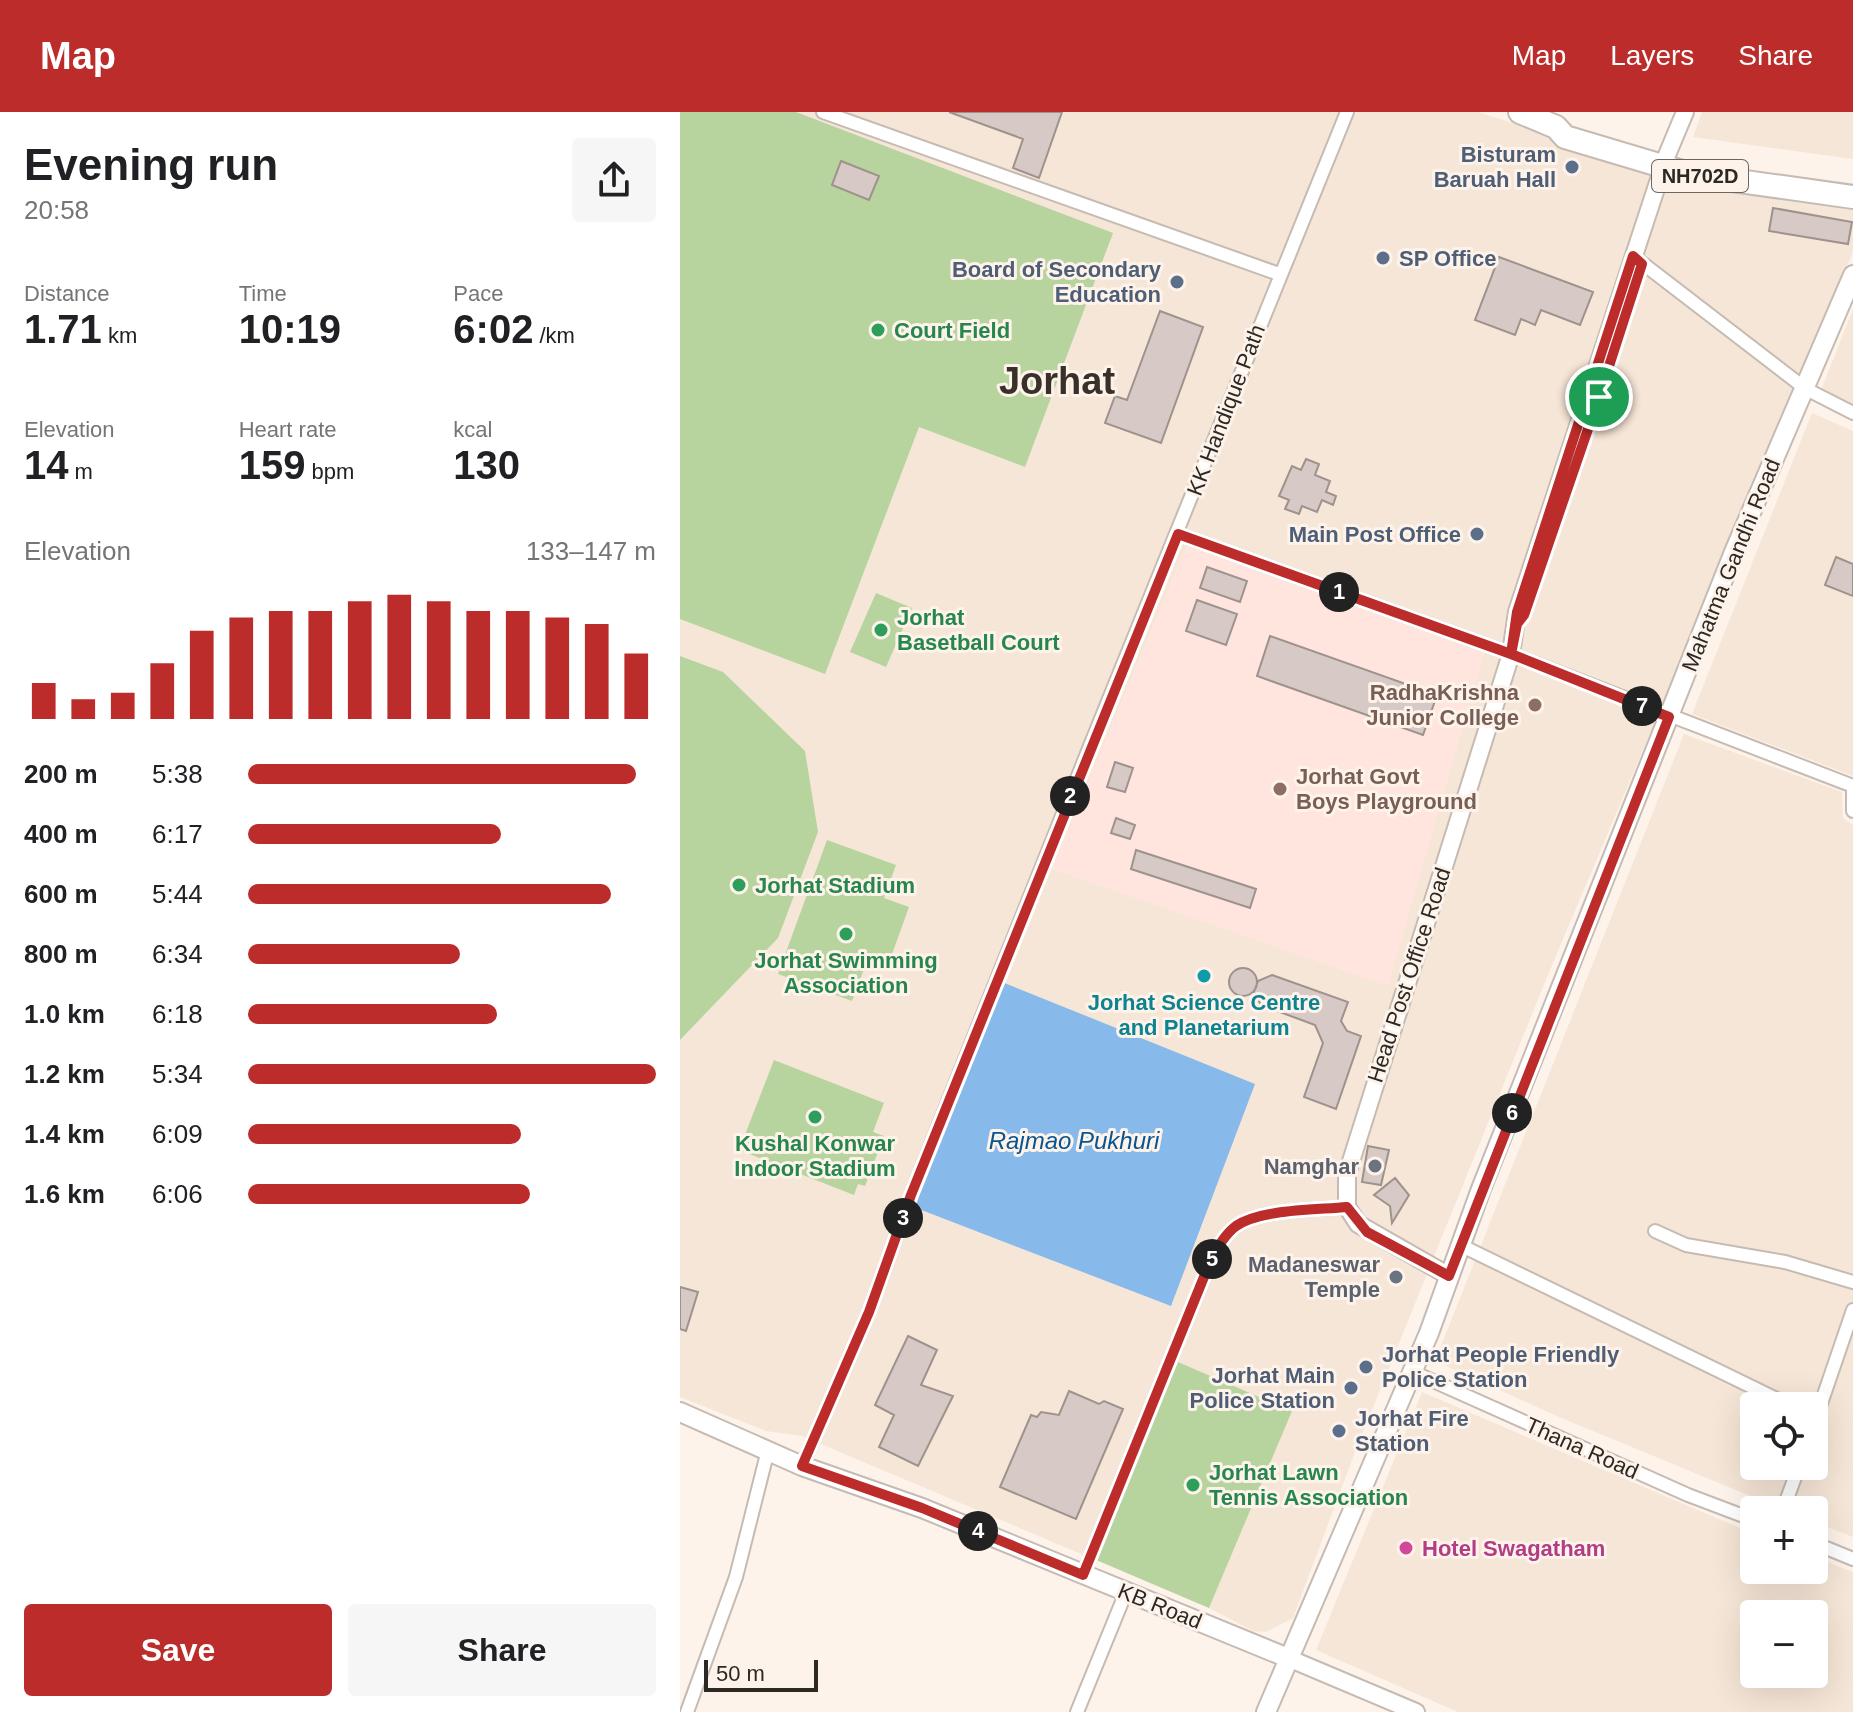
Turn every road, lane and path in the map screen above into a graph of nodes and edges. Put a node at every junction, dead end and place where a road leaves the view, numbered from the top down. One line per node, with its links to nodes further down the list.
1 (823, 112): 10 (street)
2 (1347, 112): 10 (street, KK Handique Path)
3 (1520, 112): 6 (highway, NH702D)
4 (1685, 112): 6 (street)
5 (1693, 112): 6 (street)
6 (1669, 163): 7 (highway, NH702D); 8 (highway, NH702D); 9 (street, Head Post Office Road)
7 (1853, 182)
8 (1853, 197)
9 (1638, 260): 12 (street); 15 (street, Head Post Office Road)
10 (1279, 274): 14 (street, KK Handique Path)
11 (1853, 275): 12 (main road, Mahatma Gandhi Road)
12 (1806, 389): 13 (street); 16 (main road, Mahatma Gandhi Road)
13 (1853, 413)
14 (1178, 534): 15 (street); 30 (street, KK Handique Path)
15 (1511, 654): 16 (street); 19 (street, Head Post Office Road)
16 (1669, 717): 17 (street); 21 (main road, Mahatma Gandhi Road)
17 (1853, 788): 18 (street)
18 (1853, 811)
19 (1347, 1207): 22 (street); 34 (street)
20 (1655, 1231): 23 (street)
21 (1460, 1245): 22 (main road, Mahatma Gandhi Road); 26 (street)
22 (1449, 1276): 25 (main road, Mahatma Gandhi Road)
23 (1853, 1282)
24 (1853, 1310): 27 (street)
25 (1413, 1372): 31 (street, Thana Road); 36 (main road, Mahatma Gandhi Road)
26 (1762, 1392)
27 (1825, 1392)
28 (680, 1412): 29 (main road, KB Road)
29 (768, 1450): 30 (main road, KB Road); 37 (street)
30 (802, 1466): 34 (main road, KB Road)
31 (1740, 1515)
32 (1828, 1549): 33 (street)
33 (1853, 1559)
34 (1083, 1575): 35 (main road, KB Road)
35 (1126, 1592): 36 (main road, KB Road); 38 (street)
36 (1288, 1658): 39 (main road, Mahatma Gandhi Road); 40 (street, KB Road)
37 (687, 1712)
38 (1077, 1712)
39 (1266, 1712)
40 (1416, 1712)

